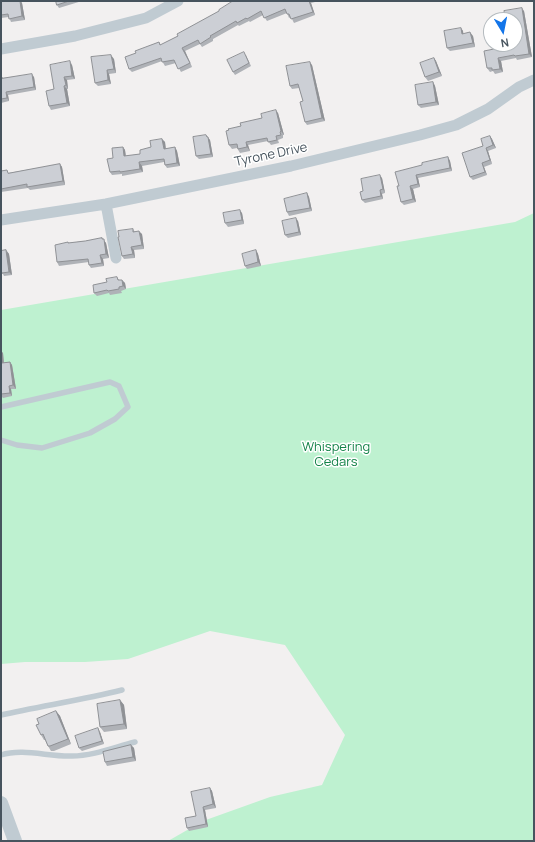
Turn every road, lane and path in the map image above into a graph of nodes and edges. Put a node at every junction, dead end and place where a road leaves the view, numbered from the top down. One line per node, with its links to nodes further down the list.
1 (178, 1): 2 (street)
2 (1, 49)
3 (534, 80): 4 (street, Tyrone Drive)
4 (106, 204): 5 (street, Tyrone Drive); 6 (street)
5 (1, 220)
6 (116, 258)
7 (1, 407): 8 (lane)
8 (1, 440)
9 (122, 690): 10 (lane)
10 (1, 715)
11 (135, 742): 12 (lane)
12 (1, 755)
13 (1, 803): 14 (street)
14 (4, 820): 15 (street)
15 (15, 841)

